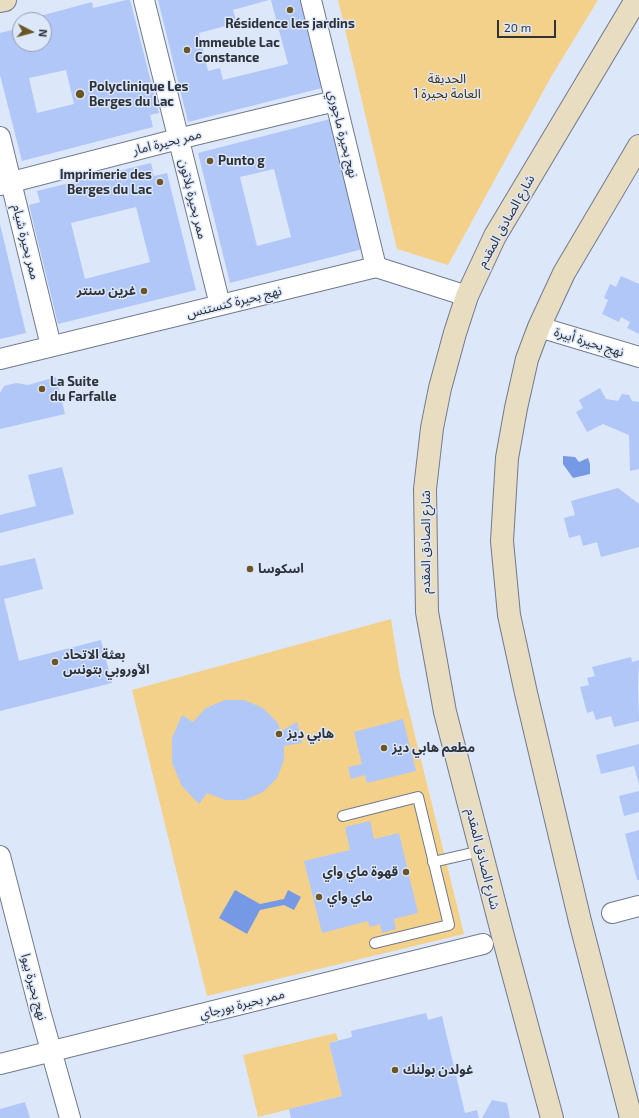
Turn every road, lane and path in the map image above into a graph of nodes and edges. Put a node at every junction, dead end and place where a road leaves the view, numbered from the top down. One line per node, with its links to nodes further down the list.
1 (5, 0): 5 (main road)
2 (144, 0): 8 (street, ممر بحيرة بلاتون)
3 (311, 0): 6 (street, نهج بحيرة ماجوري)
4 (636, 0): 12 (main road, شارع الصادق المقدم)
5 (0, 1)
6 (335, 102): 8 (street, ممر بحيرة امار); 11 (street, نهج بحيرة ماجوري)
7 (0, 137): 10 (street, ممر بحيرة شيام)
8 (178, 139): 10 (street, ممر بحيرة امار); 13 (street, ممر بحيرة بلاتون)
9 (639, 146): 14 (main road)
10 (6, 183): 15 (street, ممر بحيرة شيام)
11 (376, 267): 12 (street); 13 (street, نهج بحيرة كنستنس)
12 (467, 296): 19 (main road, شارع الصادق المقدم)
13 (220, 305): 15 (street, نهج بحيرة كنستنس)
14 (539, 327): 16 (street, نهج بحيرة أبيرة); 30 (main road)
15 (52, 346): 17 (street, نهج بحيرة كنستنس)
16 (639, 357)
17 (0, 359)
18 (343, 816): 21 (lane)
19 (481, 851): 21 (lane); 29 (main road, شارع الصادق المقدم)
20 (0, 856): 26 (street, نهج بحيرة بيوا)
21 (433, 862): 24 (lane)
22 (639, 906): 23 (street)
23 (612, 913)
24 (376, 943)
25 (483, 944): 26 (street, ممر بحيرة بورجاي)
26 (51, 1051): 27 (street, ممر بحيرة بورجاي); 28 (street, نهج بحيرة بيوا)
27 (0, 1064)
28 (70, 1118)
29 (552, 1118)
30 (631, 1118)

